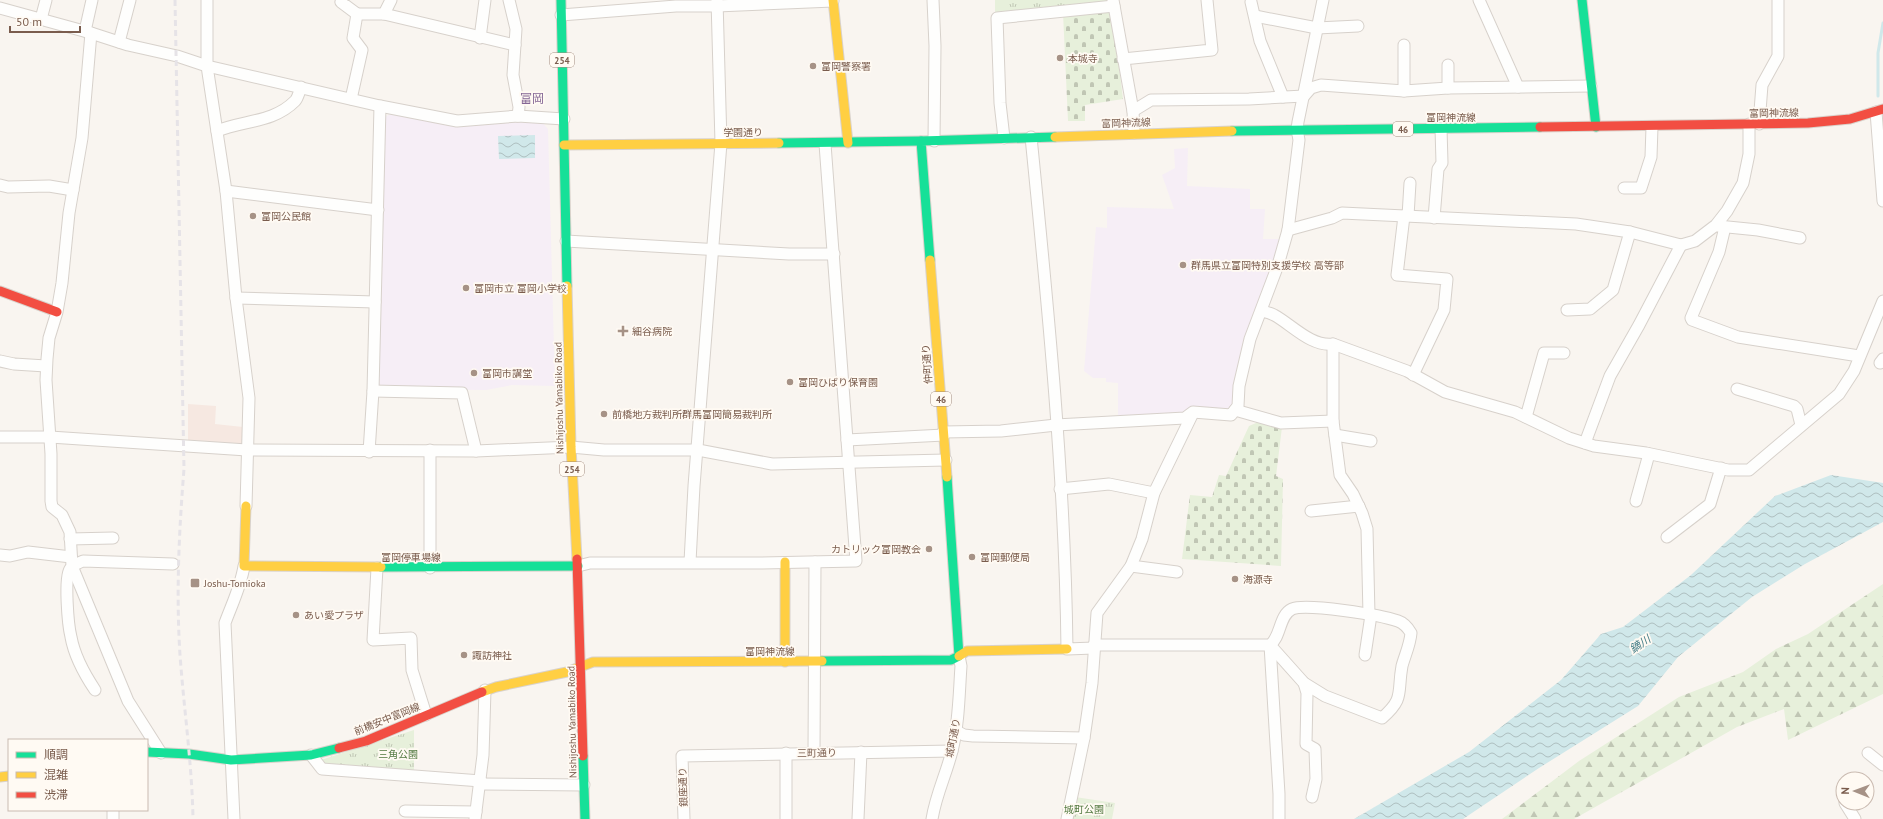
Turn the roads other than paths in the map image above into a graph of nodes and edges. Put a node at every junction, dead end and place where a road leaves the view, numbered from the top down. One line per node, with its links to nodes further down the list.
1 (46, 0): 25 (street)
2 (92, 0): 28 (street)
3 (130, 0): 30 (street)
4 (207, 0): 35 (street)
5 (342, 0): 21 (street)
6 (391, 0): 22 (street)
7 (484, 0): 29 (street)
8 (509, 0): 32 (street)
9 (561, 0): 23 (main road, Nishijoshu Yamabiko Road / 254)
10 (833, 0): 18 (street); 61 (main road)
11 (933, 0): 59 (street)
12 (1207, 0): 33 (street)
13 (1323, 0): 27 (street)
14 (1479, 0): 38 (street)
15 (1582, 0): 36 (main road)
16 (1778, 0): 49 (street)
17 (1251, 2): 24 (street)
18 (717, 3): 23 (street); 60 (street)
19 (1114, 3): 33 (street); 57 (street)
20 (2, 5): 25 (street)
21 (357, 14): 22 (street); 43 (street)
22 (384, 14): 29 (street)
23 (561, 15): 48 (main road, Nishijoshu Yamabiko Road / 254)
24 (1255, 16): 27 (street); 42 (street)
25 (41, 19): 28 (street)
26 (1358, 26): 27 (street)
27 (1317, 28): 41 (street)
28 (88, 32): 30 (street); 68 (street)
29 (480, 38): 32 (street)
30 (119, 42): 35 (street)
31 (1404, 44): 40 (street)
32 (515, 46): 47 (street)
33 (1123, 59): 45 (street)
34 (1448, 65): 39 (street)
35 (208, 66): 37 (street); 54 (street)
36 (1591, 86): 38 (street); 50 (main road)
37 (301, 87): 43 (street); 54 (street)
38 (1518, 87): 39 (street)
39 (1448, 88): 40 (street)
40 (1404, 91): 41 (street)
41 (1304, 96): 42 (street); 53 (street)
42 (1282, 97): 45 (street)
43 (351, 99): 44 (street)
44 (380, 106): 47 (street); 71 (street)
45 (1133, 111): 55 (street)
46 (1880, 111): 49 (main road, 富岡神流線 / 46); 64 (street)
47 (518, 116): 48 (street)
48 (564, 119): 63 (main road, Nishijoshu Yamabiko Road / 254)
49 (1754, 124): 51 (main road, 富岡神流線 / 46); 74 (street)
50 (1596, 127): 51 (main road, 富岡神流線 / 46); 52 (main road, 富岡神流線 / 46)
51 (1652, 127): 67 (street)
52 (1441, 128): 53 (main road, 富岡神流線 / 46); 73 (street)
53 (1297, 129): 55 (main road, 富岡神流線 / 46); 75 (street)
54 (217, 131): 69 (street)
55 (1134, 133): 56 (main road, 富岡神流線 / 46)
56 (1031, 137): 57 (main road, 富岡神流線 / 46); 101 (street)
57 (1004, 138): 59 (main road, 富岡神流線 / 46)
58 (921, 141): 59 (main road, 富岡神流線 / 46); 61 (main road, 学園通り); 103 (main road, 仲町通り / 46)
59 (934, 141)
60 (721, 143): 62 (main road, 学園通り); 63 (main road, 学園通り); 80 (street)
61 (848, 143): 62 (main road, 学園通り)
62 (825, 144): 81 (street)
63 (564, 145): 78 (main road, Nishijoshu Yamabiko Road / 254)
64 (1882, 179): 70 (street)
65 (1410, 183): 72 (street)
66 (0, 186): 68 (street)
67 (1624, 188)
68 (73, 190): 88 (street)
69 (226, 191): 71 (street); 83 (street)
70 (1883, 202)
71 (378, 210): 85 (street)
72 (1406, 216): 73 (street); 75 (street); 94 (street)
73 (1434, 218): 76 (street)
74 (1721, 226): 77 (street); 79 (street); 91 (street)
75 (1288, 230): 87 (street)
76 (1630, 232): 79 (street); 86 (street)
77 (1800, 238)
78 (566, 241): 80 (street); 110 (main road, Nishijoshu Yamabiko Road / 254)
79 (1681, 245): 109 (street)
80 (713, 249): 81 (street); 113 (street)
81 (834, 254): 107 (street)
82 (0, 291): 88 (main road)
83 (236, 298): 85 (street); 111 (street)
84 (1883, 301): 91 (street)
85 (375, 302): 96 (street)
86 (1567, 310)
87 (1262, 311): 89 (street); 97 (street)
88 (57, 312): 93 (street)
89 (1333, 344): 94 (street); 100 (street)
90 (1564, 353): 99 (street)
91 (1859, 356): 102 (street)
92 (0, 361): 93 (street)
93 (46, 366): 105 (street)
94 (1414, 375): 99 (street)
95 (1744, 388): 102 (street)
96 (373, 391): 114 (street); 115 (street)
97 (1235, 410): 98 (street); 100 (street)
98 (1193, 412): 101 (street); 121 (street)
99 (1526, 417): 109 (street)
100 (1333, 421): 104 (street)
101 (1056, 425): 103 (street); 120 (street)
102 (1801, 425): 119 (street)
103 (944, 434): 107 (street); 117 (main road, 仲町通り / 46)
104 (1335, 435): 108 (street); 124 (street)
105 (50, 437): 106 (street); 111 (street); 127 (street)
106 (0, 438)
107 (847, 440): 118 (street)
108 (1371, 441)
109 (1585, 443): 116 (street)
110 (571, 447): 113 (street); 114 (street); 136 (main road, Nishijoshu Yamabiko Road / 254)
111 (247, 450): 115 (street); 123 (street)
112 (430, 450): 114 (street); 115 (street); 139 (street)
113 (698, 450): 118 (street); 131 (street)
114 (476, 451)
115 (369, 452)
116 (1649, 454): 119 (street); 122 (street)
117 (946, 460): 118 (street); 146 (main road, 仲町通り / 46)
118 (849, 463): 133 (street)
119 (1721, 468): 126 (street)
120 (1060, 489): 121 (street); 144 (street)
121 (1154, 493): 137 (street)
122 (1636, 501)
123 (246, 506): 135 (main road)
124 (1359, 506): 125 (street); 141 (street)
125 (1311, 511)
126 (1667, 537)
127 (70, 538): 128 (street); 130 (street)
128 (113, 538)
129 (0, 555): 130 (street)
130 (72, 562): 134 (street); 151 (street); 159 (street)
131 (690, 562): 132 (street); 136 (street)
132 (785, 562): 133 (street); 147 (main road)
133 (815, 562): 148 (street)
134 (173, 564)
135 (244, 566): 138 (main road, 富岡停車場線); 165 (street)
136 (578, 566): 139 (main road, 富岡停車場線); 149 (main road, Nishijoshu Yamabiko Road / 254)
137 (1132, 566): 140 (street); 143 (street)
138 (377, 568): 139 (main road, 富岡停車場線); 153 (street)
139 (430, 568)
140 (1177, 572)
141 (1370, 615): 142 (street); 145 (street); 150 (street)
142 (1270, 645): 143 (street); 150 (street); 179 (street)
143 (1094, 647): 144 (street); 155 (street)
144 (1067, 649): 146 (main road, 富岡神流線)
145 (1365, 655)
146 (959, 656): 148 (main road, 富岡神流線); 154 (street, 城町通り)
147 (786, 662): 148 (main road, 富岡神流線); 149 (main road, 富岡神流線)
148 (815, 662): 161 (street)
149 (582, 667): 152 (main road, 前橋安中富岡線); 168 (main road, Nishijoshu Yamabiko Road / 254)
150 (1304, 683): 169 (street)
151 (95, 690)
152 (485, 690): 153 (main road, 前橋安中富岡線); 167 (street)
153 (426, 715): 163 (main road, 前橋安中富岡線)
154 (956, 731): 155 (street); 158 (street, 城町通り)
155 (1084, 738): 178 (street)
156 (148, 752): 159 (main road, 前橋安中富岡線)
157 (861, 752): 158 (street, 三町通り); 161 (street, 三町通り); 176 (street)
158 (952, 752): 177 (street, 城町通り)
159 (161, 753): 165 (main road, 前橋安中富岡線)
160 (786, 753): 161 (street, 三町通り); 164 (street, 三町通り); 175 (street)
161 (814, 753)
162 (1868, 753): 166 (street)
163 (311, 755): 165 (main road, 前橋安中富岡線); 167 (street)
164 (682, 756): 174 (street, 銀座通り)
165 (231, 760): 172 (street)
166 (1883, 765)
167 (481, 782): 168 (street); 171 (street)
168 (584, 785): 173 (main road, Nishijoshu Yamabiko Road / 254)
169 (1312, 797)
170 (406, 811): 171 (street)
171 (476, 815)
172 (234, 819)
173 (585, 819)
174 (684, 819)
175 (786, 819)
176 (858, 819)
177 (932, 819)
178 (1067, 819)
179 (1279, 819)

